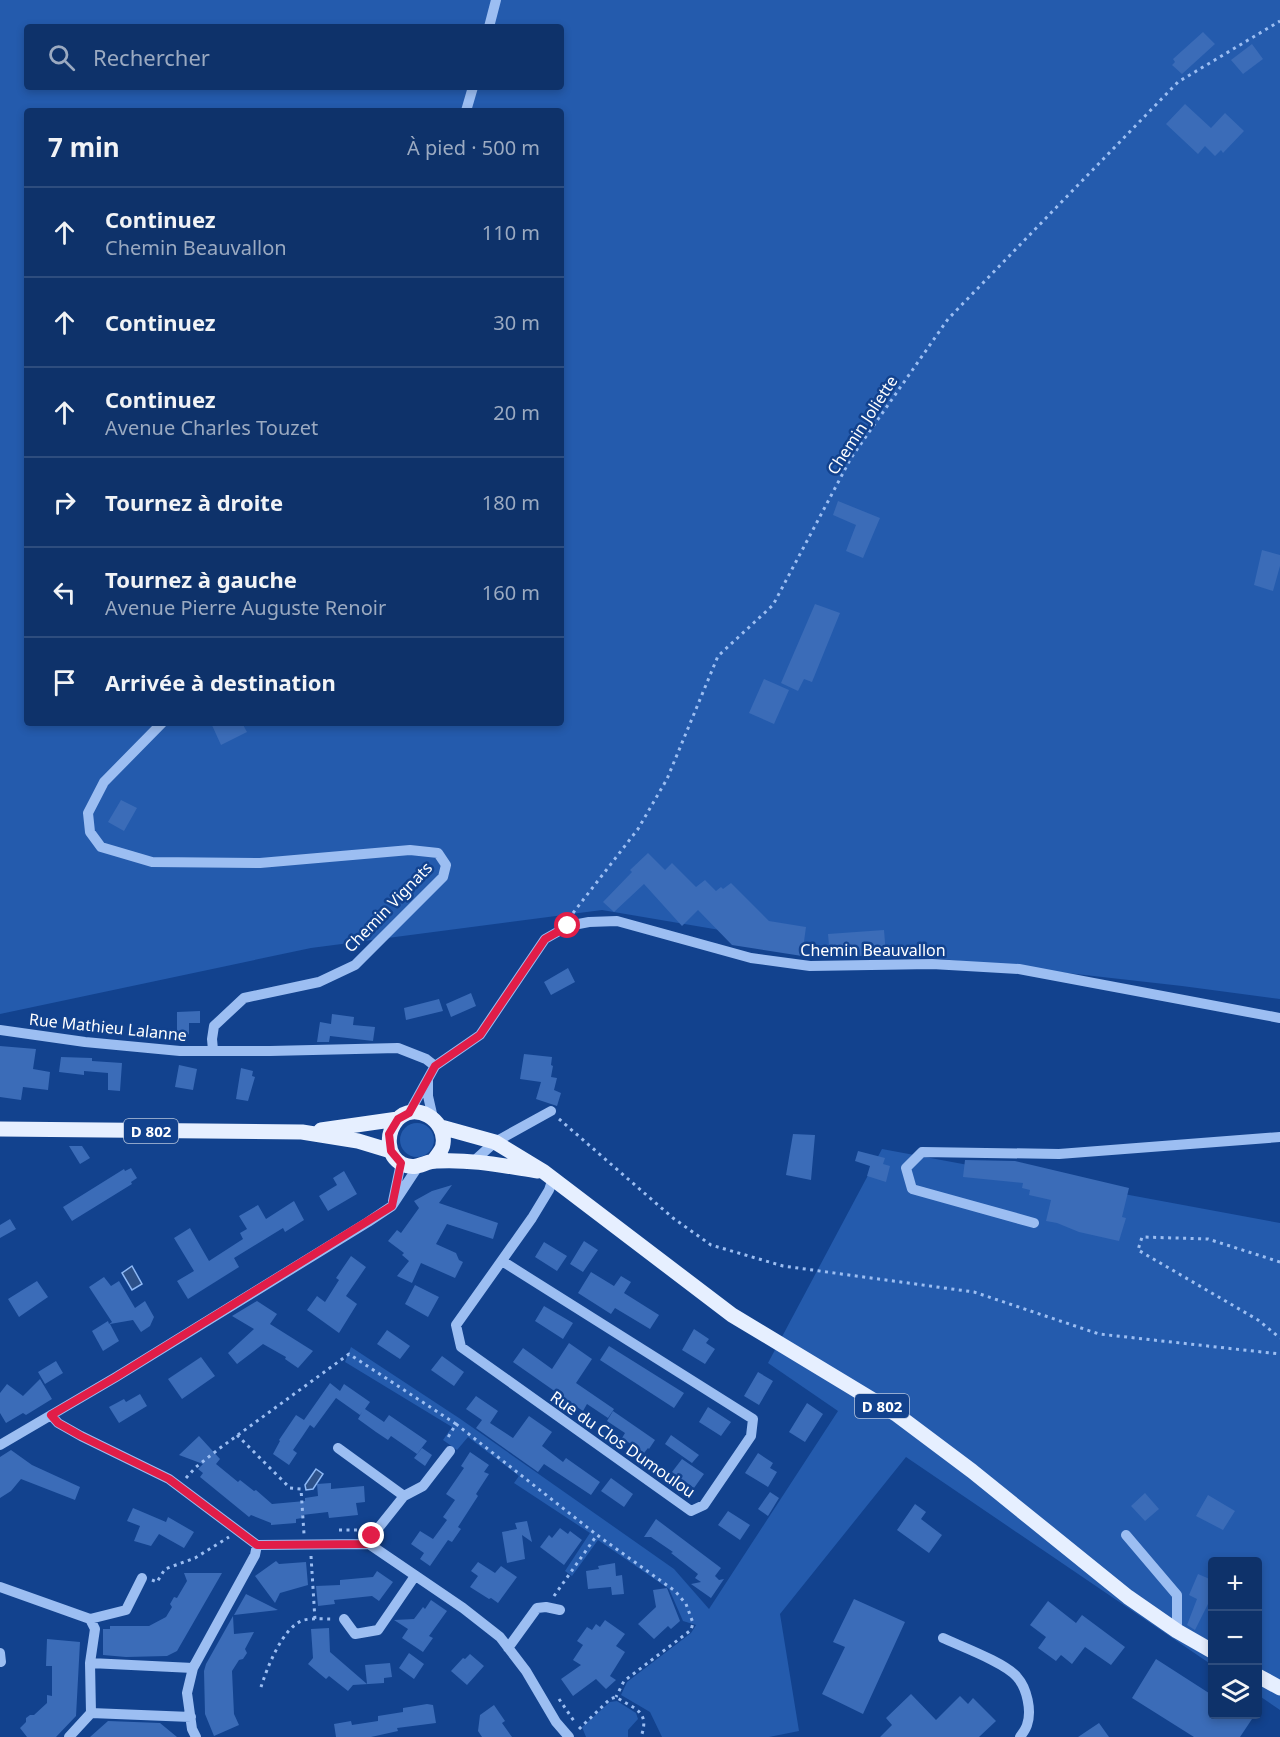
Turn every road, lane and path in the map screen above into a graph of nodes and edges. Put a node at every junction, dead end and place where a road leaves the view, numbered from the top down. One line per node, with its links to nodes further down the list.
1 (496, 0): 3 (street)
2 (1280, 21): 7 (path, Chemin Joliette)
3 (490, 24)
4 (472, 90): 5 (street)
5 (467, 108)
6 (159, 726): 10 (street, Chemin Vignats)
7 (568, 926): 8 (street, Chemin Beauvallon); 11 (street, Chemin Beauvallon)
8 (1280, 1018)
9 (0, 1030): 10 (street, Rue Mathieu Lalanne)
10 (213, 1050): 11 (street)
11 (435, 1066): 12 (street, Chemin Beauvallon)
12 (428, 1076): 14 (street, Chemin Beauvallon); 15 (street)
13 (551, 1112): 19 (street); 31 (path)
14 (404, 1116): 15 (main road); 17 (main road, D 802); 20 (main road)
15 (437, 1122): 19 (main road, D 802); 21 (main road)
16 (0, 1129): 17 (main road, D 802)
17 (302, 1132): 20 (main road, D 802)
18 (1280, 1137): 27 (street)
19 (495, 1142): 22 (street); 25 (main road, D 802)
20 (391, 1151): 23 (main road)
21 (435, 1160): 22 (main road, D 802); 24 (main road)
22 (474, 1161): 25 (main road, D 802)
23 (401, 1163): 24 (main road); 26 (street)
24 (417, 1168): 26 (street)
25 (549, 1175): 28 (street, Rue du Clos Dumoulou); 54 (main road, D 802)
26 (392, 1206): 32 (street)
27 (1034, 1223)
28 (502, 1261): 28 (street, Rue du Clos Dumoulou)
29 (1280, 1262): 30 (path)
30 (1280, 1338)
31 (1280, 1354)
32 (51, 1415): 35 (street); 38 (street)
33 (456, 1424): 34 (path); 37 (path); 41 (path)
34 (237, 1435): 38 (path); 45 (path)
35 (0, 1445)
36 (338, 1448): 39 (street)
37 (450, 1451): 39 (street)
38 (178, 1486): 40 (street)
39 (404, 1496): 43 (street)
40 (239, 1531): 44 (street); 47 (path)
41 (597, 1535): 49 (path); 63 (path)
42 (1126, 1535): 54 (street)
43 (369, 1544): 45 (street); 46 (street)
44 (257, 1545): 45 (street); 59 (street)
45 (307, 1545): 53 (path)
46 (415, 1576): 52 (street); 56 (street)
47 (142, 1578): 51 (street)
48 (0, 1587): 51 (street)
49 (546, 1607): 50 (street); 56 (street)
50 (560, 1610)
51 (90, 1619): 58 (street)
52 (344, 1619): 53 (path)
53 (315, 1620): 61 (path)
54 (1177, 1631): 57 (main road, D 802)
55 (943, 1638): 71 (street)
56 (508, 1648): 68 (street)
57 (1208, 1649)
58 (90, 1664): 59 (street); 64 (street)
59 (193, 1668): 65 (street)
60 (1262, 1679): 62 (main road)
61 (261, 1688)
62 (1280, 1688)
63 (616, 1697): 69 (path); 70 (path)
64 (91, 1713): 65 (street); 66 (street)
65 (191, 1717): 67 (street)
66 (69, 1737)
67 (196, 1737)
68 (569, 1737)
69 (583, 1737)
70 (641, 1737)
71 (1020, 1737)

